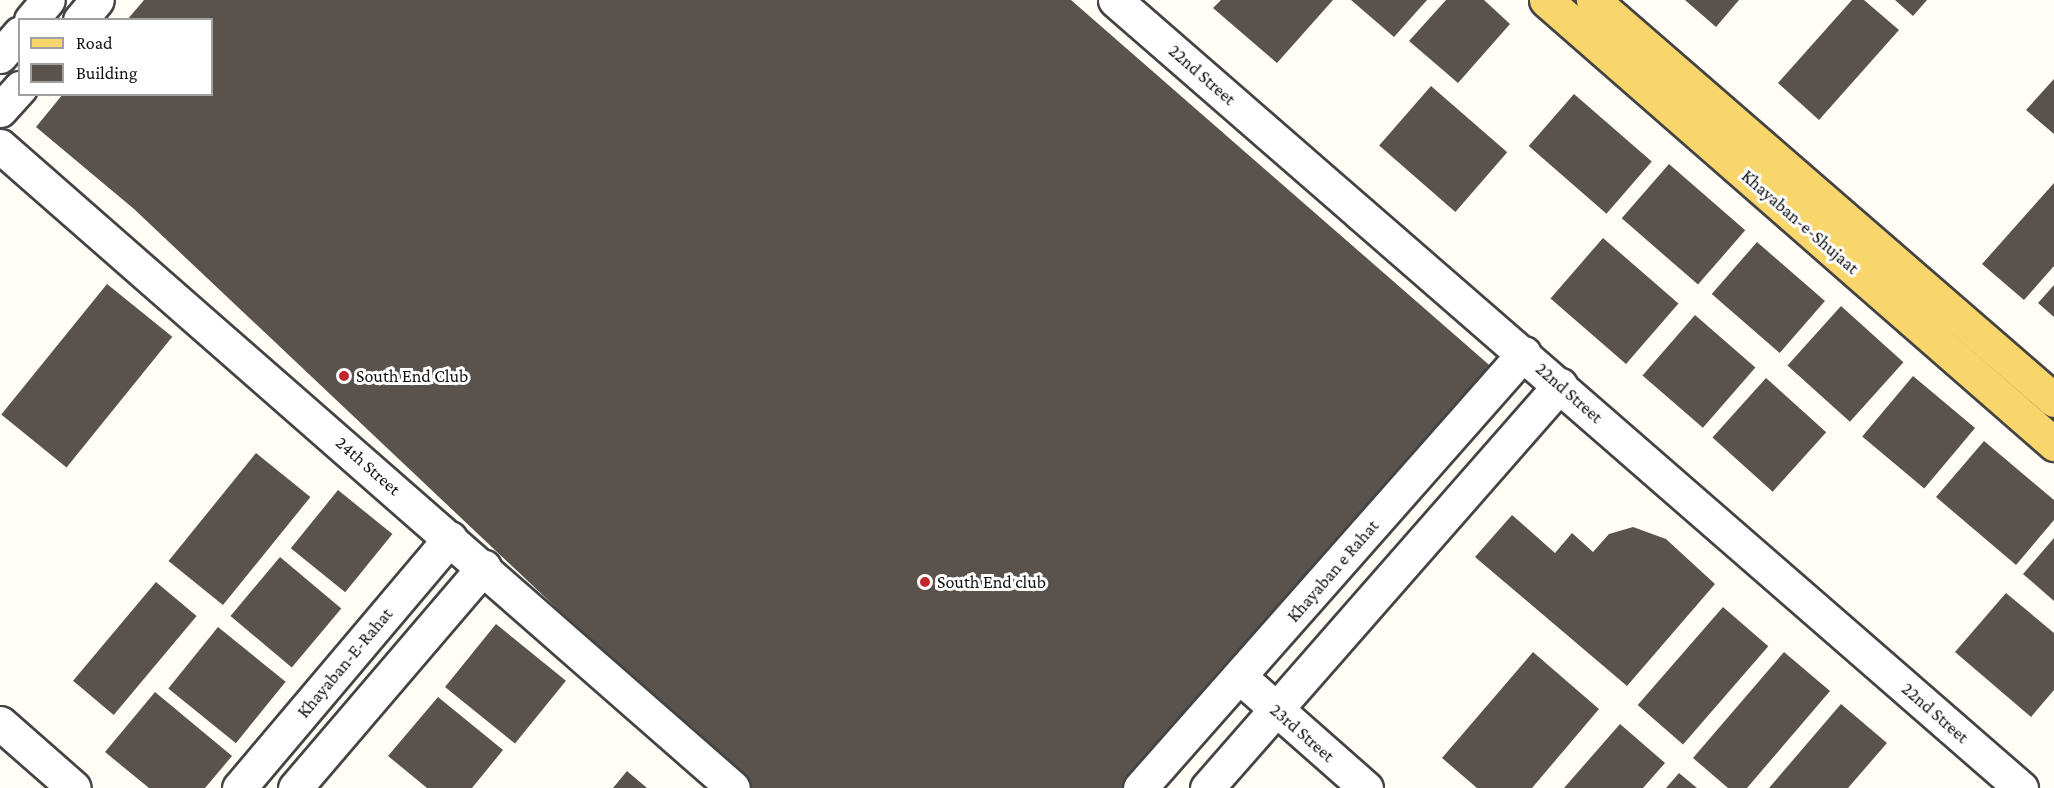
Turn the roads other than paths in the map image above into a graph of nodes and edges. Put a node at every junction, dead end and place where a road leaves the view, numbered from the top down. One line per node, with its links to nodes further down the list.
1 (48, 0): 6 (street)
2 (97, 0): 7 (street)
3 (1115, 0): 13 (street, 22nd Street)
4 (1546, 0): 16 (main road, Khayaban-e-Shujaat)
5 (1593, 0): 15 (main road, Khayaban-e-Shujaat)
6 (33, 18)
7 (82, 18)
8 (18, 35): 9 (street)
9 (0, 56)
10 (18, 90): 11 (street)
11 (0, 110)
12 (0, 146): 17 (street, 24th Street)
13 (1524, 354): 14 (street, 22nd Street); 19 (street, Khayaban e Rahat)
14 (1560, 385): 20 (street); 29 (street, 22nd Street)
15 (2054, 400)
16 (2054, 444)
17 (450, 538): 18 (street, 24th Street); 23 (street, Khayaban-E-Rahat)
18 (484, 567): 24 (street); 25 (street, 24th Street)
19 (1240, 677): 20 (street, 23rd Street); 26 (street, Khayaban e Rahat)
20 (1275, 711): 27 (street); 28 (street, 23rd Street)
21 (0, 723): 22 (street)
22 (74, 788)
23 (239, 788)
24 (295, 788)
25 (734, 788)
26 (1140, 788)
27 (1207, 788)
28 (1366, 788)
29 (2021, 788)

